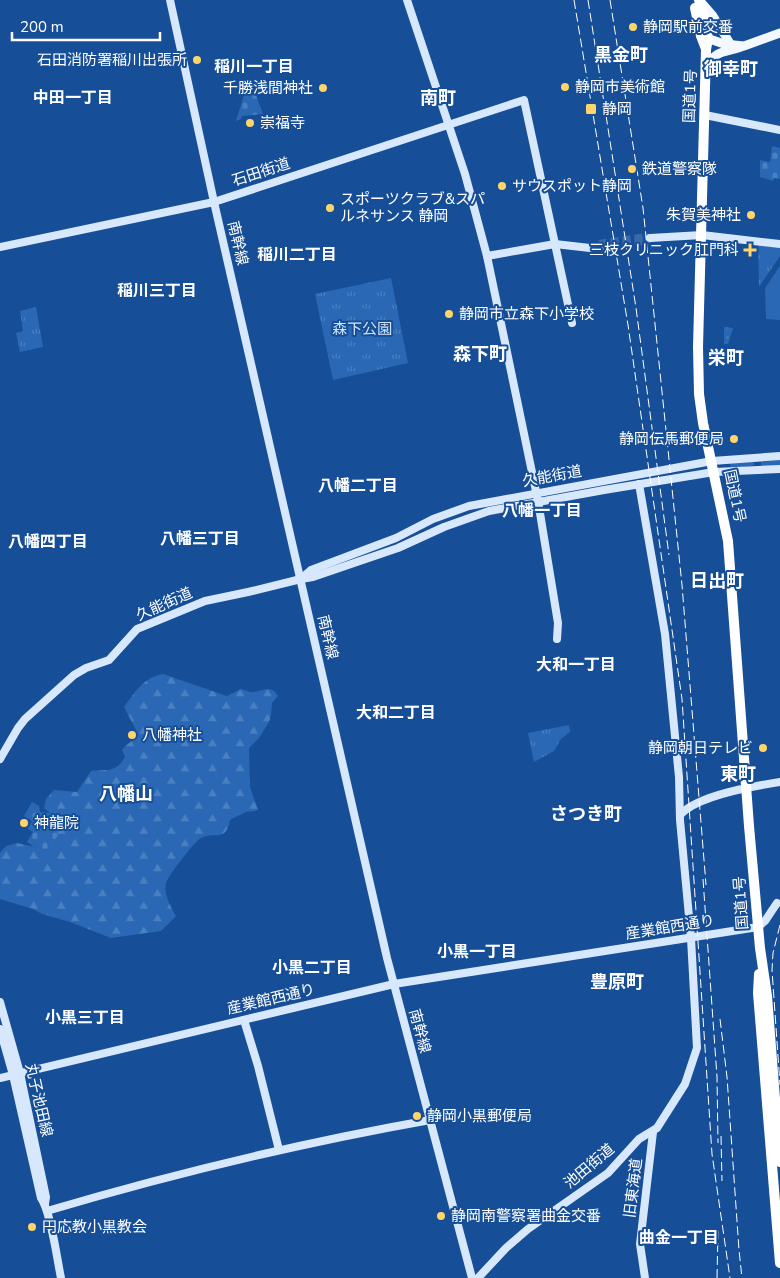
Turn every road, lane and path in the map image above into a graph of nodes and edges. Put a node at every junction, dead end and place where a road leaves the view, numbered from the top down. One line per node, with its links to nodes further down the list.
1 (170, 0): 13 (street, 南幹線)
2 (407, 0): 11 (street)
3 (693, 0): 6 (highway, 国道1号)
4 (699, 0): 6 (highway, 国道1号); 7 (main road)
5 (780, 33): 8 (main road)
6 (705, 37): 7 (main road); 9 (highway, 国道1号)
7 (731, 45): 8 (main road)
8 (744, 46): 9 (main road)
9 (707, 67): 10 (highway, 国道1号)
10 (705, 115): 12 (street); 14 (highway, 国道1号)
11 (449, 124): 13 (street, 石田街道); 16 (street, 石田街道); 20 (street)
12 (780, 130)
13 (214, 202): 19 (street, 石田街道); 28 (street, 南幹線)
14 (702, 236): 15 (street); 17 (street); 23 (highway, 国道1号)
15 (650, 238)
16 (555, 244): 18 (street); 20 (street); 21 (street)
17 (780, 244)
18 (600, 245)
19 (0, 247)
20 (488, 256): 27 (street)
21 (572, 323)
22 (780, 456): 23 (street, 久能街道)
23 (712, 461): 25 (highway, 国道1号); 27 (street, 久能街道)
24 (780, 469): 25 (street, 久能街道)
25 (714, 472): 26 (street, 久能街道); 32 (highway, 国道1号)
26 (642, 483): 27 (street, 久能街道); 33 (street, 池田街道)
27 (537, 497): 28 (street, 久能街道); 28 (street, 久能街道); 29 (street)
28 (301, 579): 30 (street, 久能街道); 38 (street, 南幹線)
29 (557, 638)
30 (0, 759)
31 (780, 782): 32 (street)
32 (747, 788): 33 (street); 35 (highway, 国道1号)
33 (681, 814): 36 (street, 池田街道)
34 (779, 901): 35 (street); 37 (street)
35 (758, 927): 36 (street, 産業館西通り); 37 (highway, 国道1号)
36 (690, 938): 38 (street, 産業館西通り); 45 (street, 池田街道)
37 (759, 944): 47 (highway, 国道1号); 49 (highway, 国道1号)
38 (394, 984): 40 (street, 産業館西通り); 44 (street, 南幹線)
39 (0, 1002): 42 (street, 丸子池田線)
40 (244, 1020): 42 (street, 産業館西通り); 46 (street)
41 (0, 1029): 42 (street, 丸子池田線)
42 (16, 1074): 43 (street, 産業館西通り); 48 (street, 丸子池田線)
43 (0, 1078)
44 (430, 1120): 46 (street); 51 (street, 南幹線)
45 (653, 1132): 52 (street, 池田街道); 53 (street, 旧東海道)
46 (279, 1150): 48 (street)
47 (780, 1162)
48 (47, 1211): 50 (street, 丸子池田線)
49 (780, 1263)
50 (61, 1278)
51 (472, 1278)
52 (478, 1278)
53 (645, 1278)

